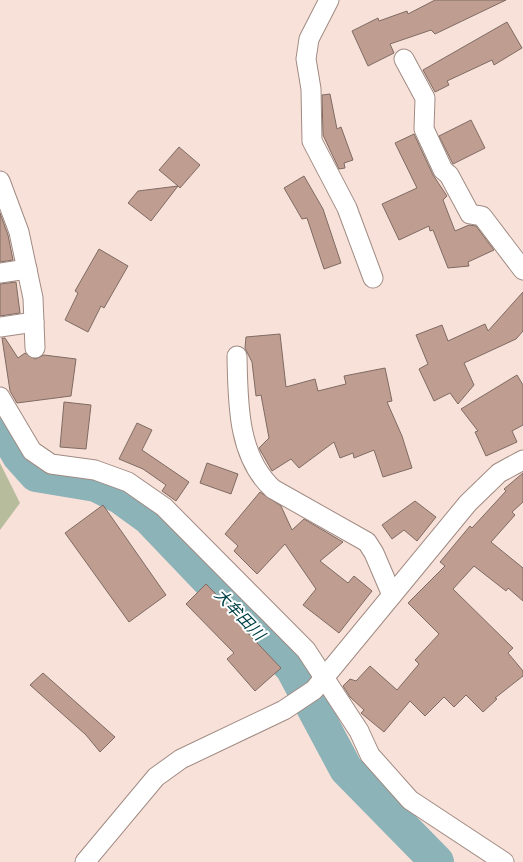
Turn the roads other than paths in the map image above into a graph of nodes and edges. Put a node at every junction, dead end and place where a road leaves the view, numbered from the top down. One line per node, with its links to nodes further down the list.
1 (329, 0): 7 (street)
2 (404, 59): 5 (street)
3 (0, 181): 4 (street)
4 (27, 270): 6 (street); 8 (street)
5 (523, 270)
6 (0, 273)
7 (372, 278)
8 (34, 322): 9 (street); 10 (street)
9 (0, 327)
10 (35, 348)
11 (237, 356): 14 (street)
12 (0, 398): 15 (street)
13 (523, 460): 14 (street)
14 (392, 595): 15 (street)
15 (324, 679): 16 (street); 17 (street)
16 (85, 862)
17 (504, 862)

